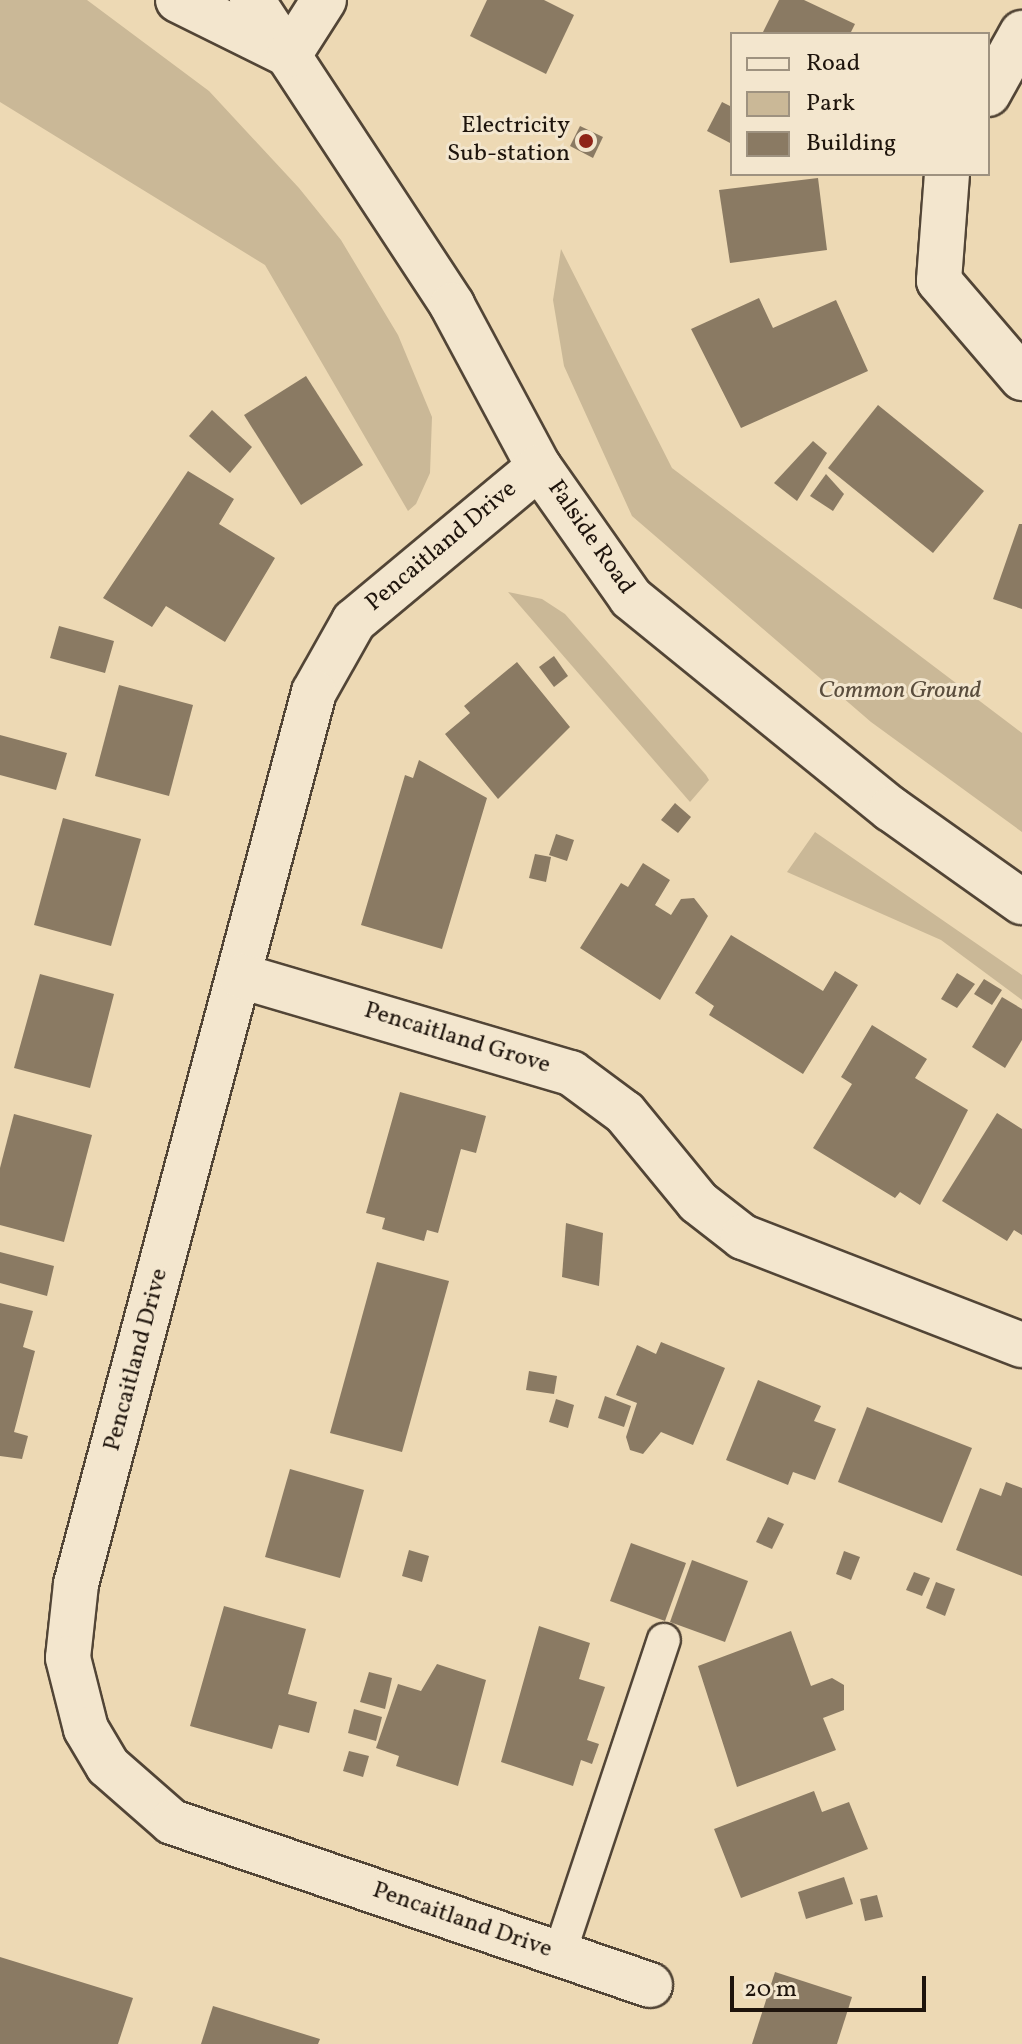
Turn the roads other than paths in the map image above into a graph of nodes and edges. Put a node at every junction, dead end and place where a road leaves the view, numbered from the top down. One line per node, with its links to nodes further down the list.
1 (178, 0): 5 (street)
2 (252, 0): 5 (street, Falside Road)
3 (324, 0): 5 (street)
4 (1022, 33): 6 (street)
5 (289, 55): 9 (street, Falside Road)
6 (990, 90)
7 (947, 176): 8 (street)
8 (1022, 378)
9 (539, 467): 10 (street, Falside Road); 11 (street, Pencaitland Drive)
10 (1022, 902)
11 (241, 976): 12 (street, Pencaitland Grove); 14 (street, Pencaitland Drive)
12 (1022, 1345)
13 (664, 1640): 14 (lane)
14 (559, 1955): 15 (street, Pencaitland Drive)
15 (650, 1985)

